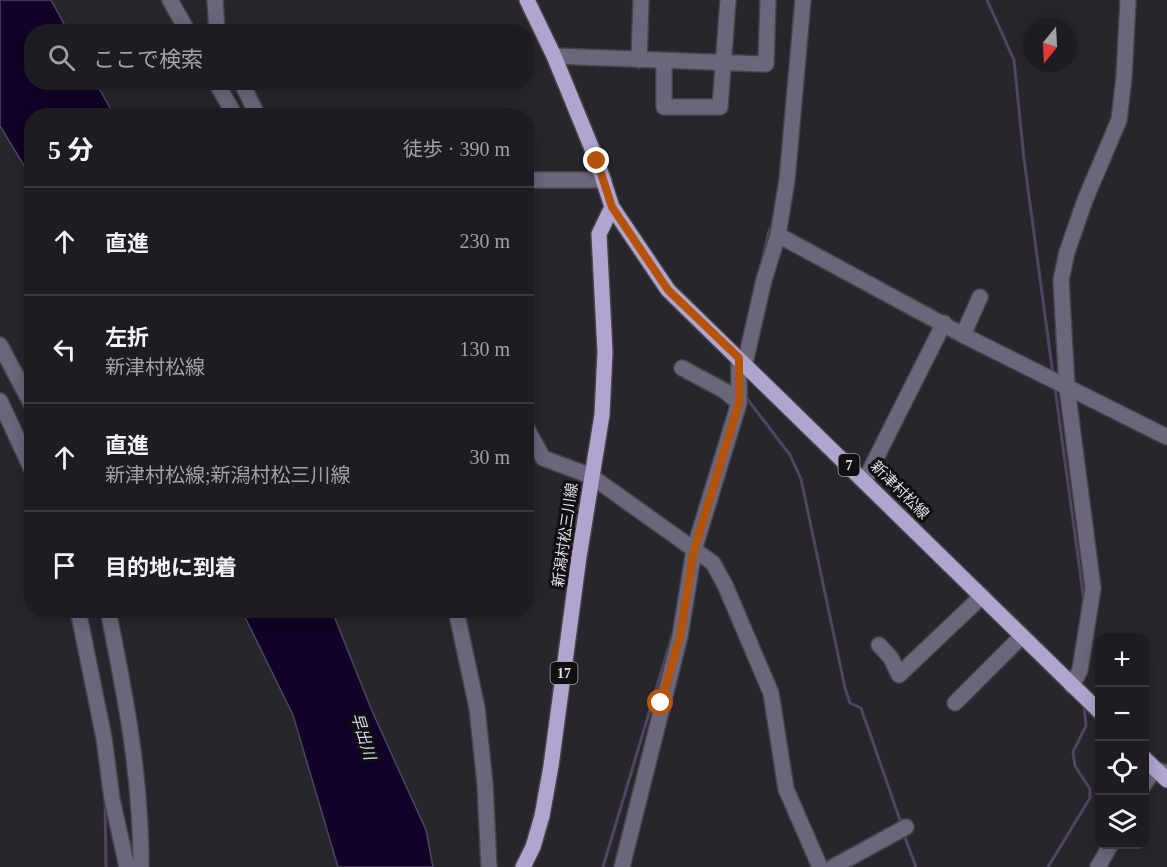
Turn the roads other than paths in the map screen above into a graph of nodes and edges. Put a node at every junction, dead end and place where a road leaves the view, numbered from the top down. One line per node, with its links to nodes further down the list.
1 (170, 0): 9 (street)
2 (215, 0): 10 (street)
3 (527, 0): 11 (main road, 7)
4 (641, 0): 12 (street)
5 (728, 0): 14 (street)
6 (768, 0): 14 (street)
7 (803, 0): 22 (street)
8 (1128, 0): 29 (street)
9 (184, 24)
10 (216, 24)
11 (555, 56): 12 (street); 20 (main road, 7)
12 (639, 60): 13 (street)
13 (664, 61): 14 (street); 14 (street)
14 (723, 63)
15 (220, 90): 17 (street)
16 (245, 90): 18 (street)
17 (231, 108)
18 (254, 108)
19 (534, 180): 20 (street)
20 (604, 180): 21 (main road, 7)
21 (612, 207): 27 (main road, 新津村松線 / 7); 36 (main road, 新潟村松三川線 / 17)
22 (778, 235): 24 (street); 27 (street)
23 (980, 297): 25 (street)
24 (944, 323): 25 (street); 37 (street)
25 (963, 335): 29 (street)
26 (0, 345): 30 (street)
27 (742, 361): 32 (street); 37 (main road, 新津村松線 / 7)
28 (682, 368): 32 (street)
29 (1067, 388): 33 (street); 45 (street)
30 (24, 390)
31 (0, 401): 35 (street)
32 (739, 403): 38 (street)
33 (1167, 437)
34 (534, 442): 36 (street)
35 (24, 453)
36 (591, 476): 38 (street); 55 (main road, 新潟村松三川線 / 17)
37 (865, 480): 39 (main road, 新津村松線 / 7)
38 (694, 550): 56 (street); 57 (street)
39 (982, 596): 43 (main road, 新津村松線 / 7); 44 (street)
40 (80, 618): 52 (street)
41 (110, 618): 53 (street)
42 (458, 618): 54 (street)
43 (1022, 636): 45 (main road, 新津村松線 / 7); 46 (street)
44 (879, 645)
45 (1072, 686): 47 (main road, 新津村松線 / 7)
46 (955, 703)
47 (1095, 707)
48 (1155, 767): 49 (main road)
49 (1167, 780)
50 (906, 827): 58 (street)
51 (1108, 849): 59 (street)
52 (127, 867)
53 (141, 867)
54 (489, 867)
55 (523, 867)
56 (622, 867)
57 (819, 867)
58 (833, 867)
59 (1098, 867)

